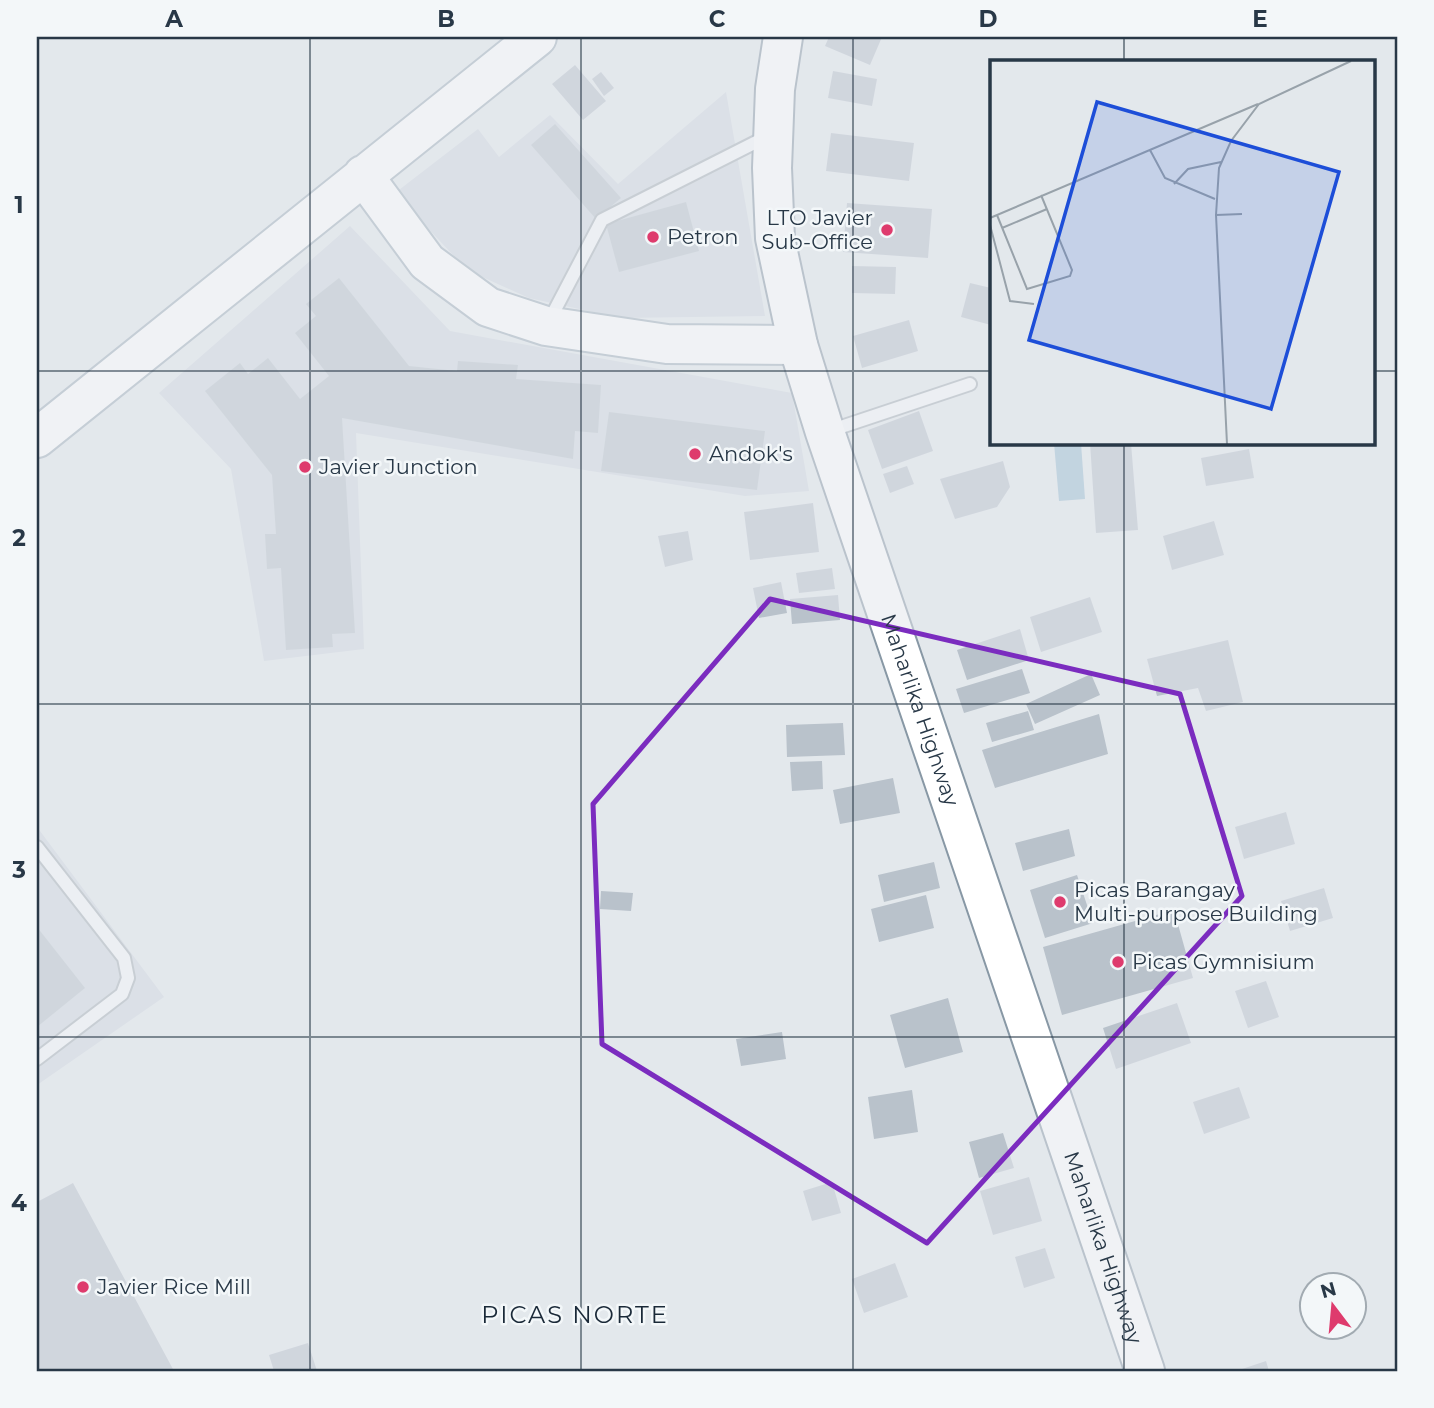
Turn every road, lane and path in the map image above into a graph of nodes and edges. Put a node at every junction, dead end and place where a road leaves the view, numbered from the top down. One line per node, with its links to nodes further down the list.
1 (537, 37): 4 (main road)
2 (783, 37): 3 (main road, Maharlika Highway)
3 (774, 134): 5 (lane); 6 (main road, Maharlika Highway)
4 (363, 175): 5 (main road); 9 (main road)
5 (546, 326): 6 (main road)
6 (798, 345): 8 (main road, Maharlika Highway)
7 (970, 384): 8 (lane)
8 (825, 432): 12 (main road, Maharlika Highway)
9 (37, 438)
10 (37, 847): 11 (lane)
11 (37, 1059)
12 (1145, 1371)

